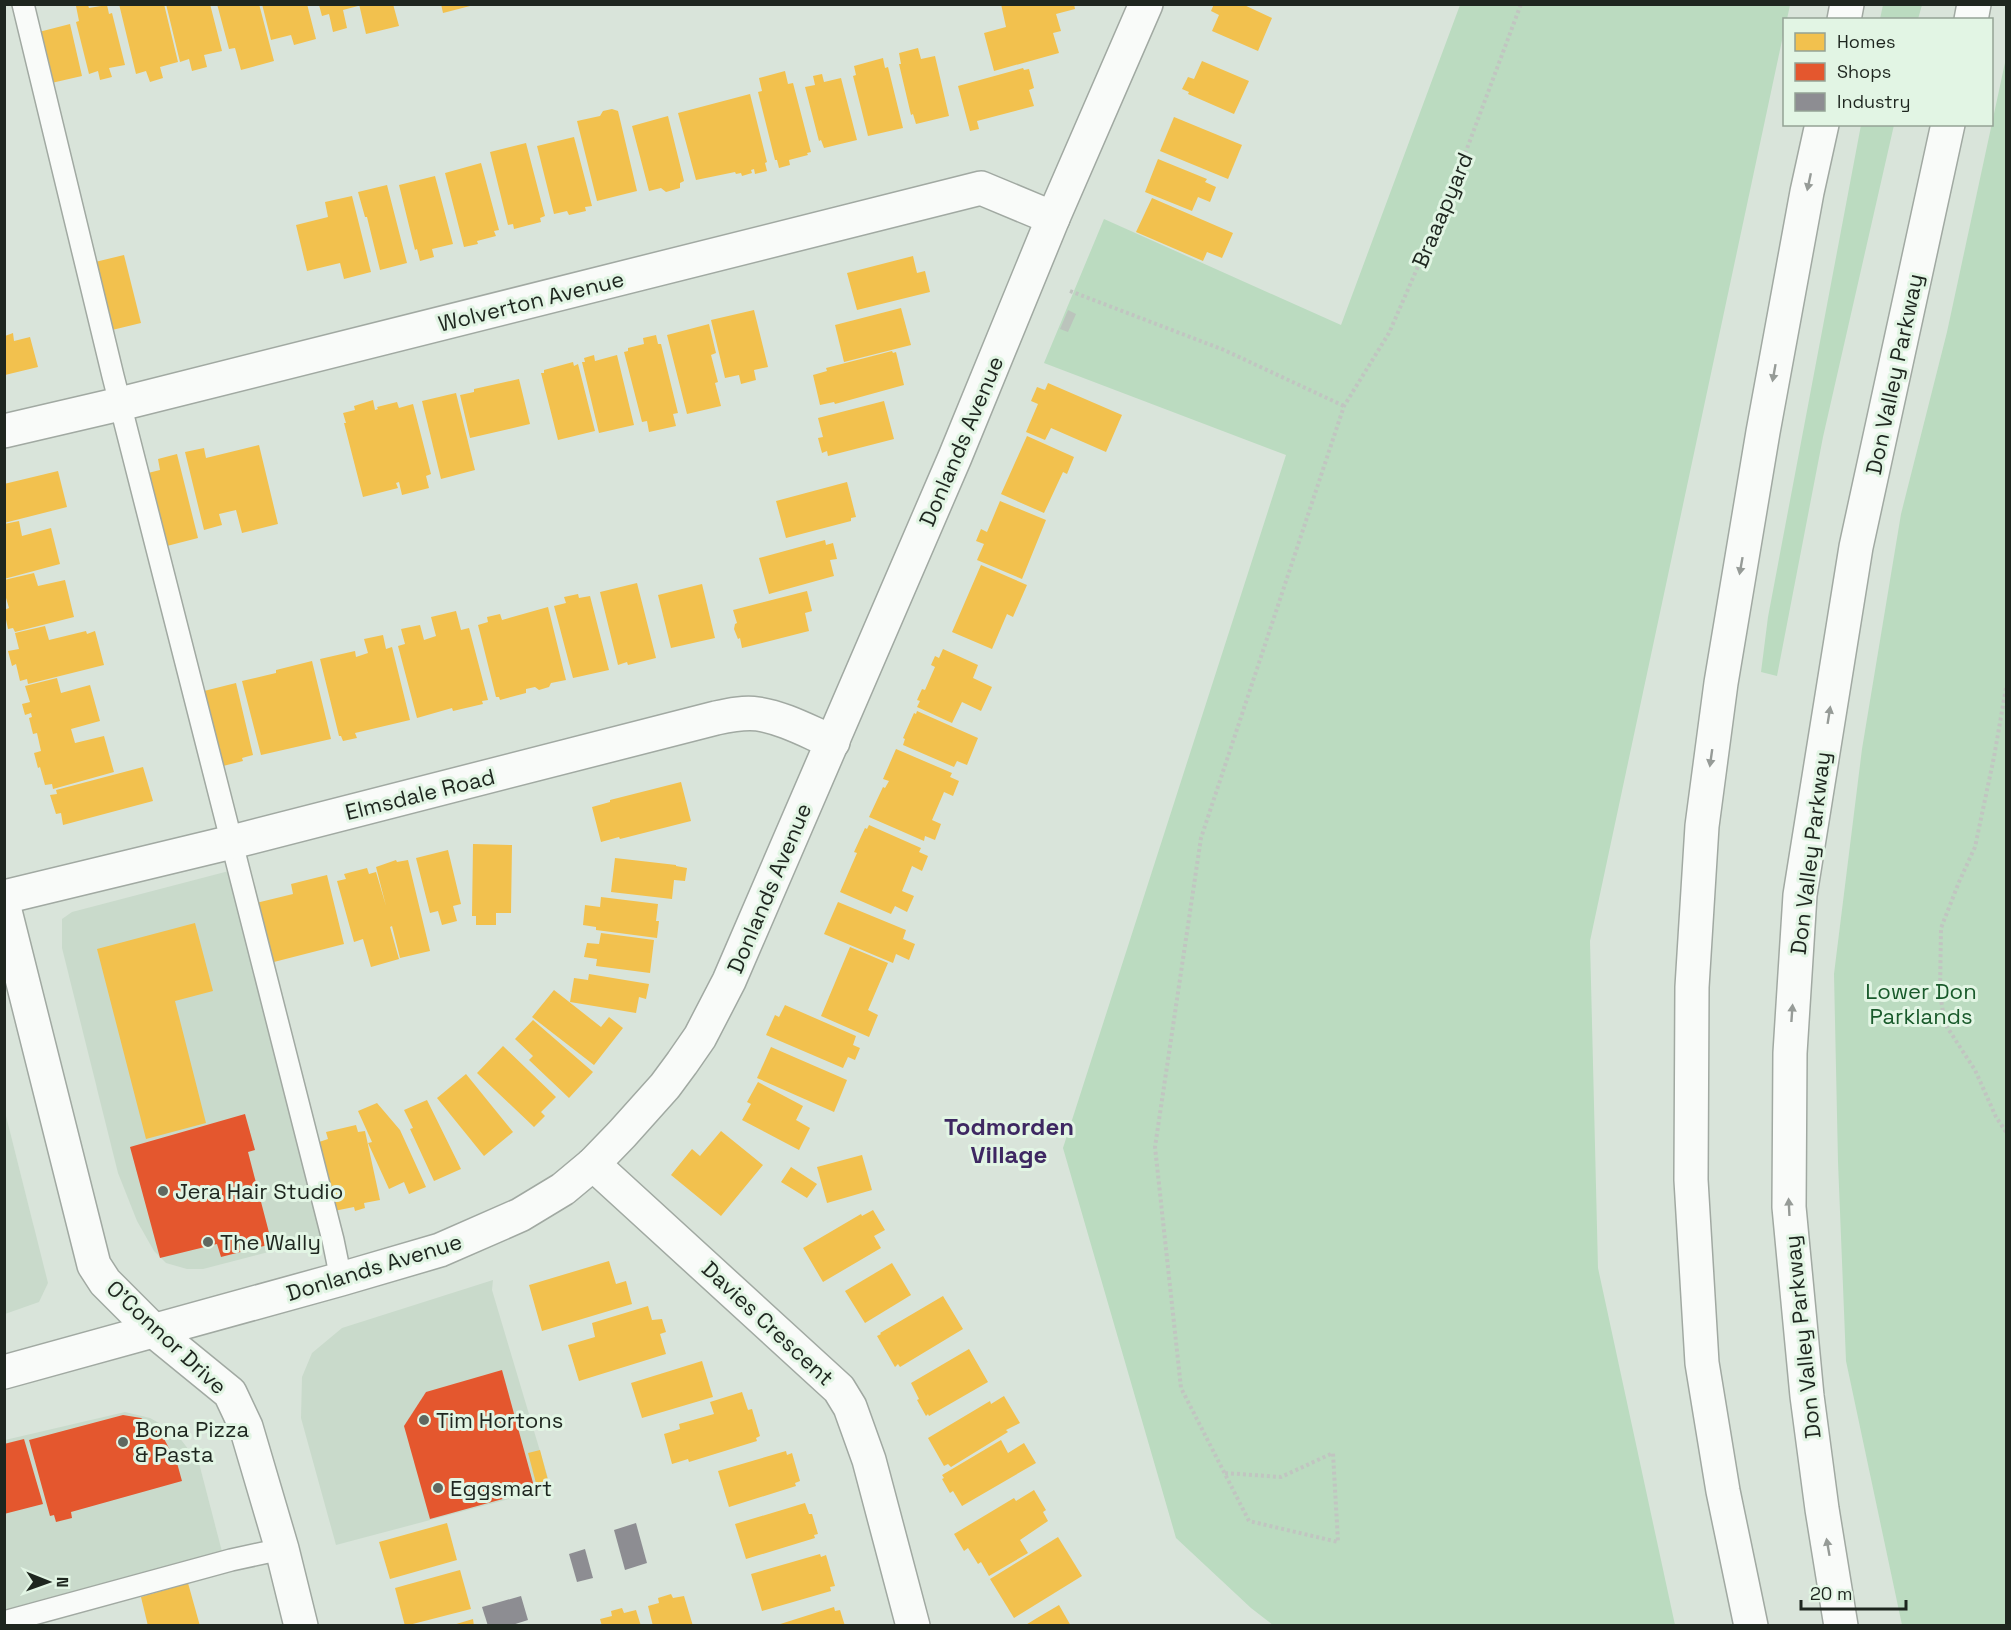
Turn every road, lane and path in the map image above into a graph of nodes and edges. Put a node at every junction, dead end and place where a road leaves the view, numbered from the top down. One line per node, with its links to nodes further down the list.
1 (22, 4): 8 (lane)
2 (1146, 4): 6 (main road, Donlands Avenue)
3 (1521, 4): 9 (path, Braaapyard)
4 (1822, 126): 26 (main road, one-way to 26)
5 (1948, 126): 27 (main road, Don Valley Parkway, one-way to 5)
6 (1053, 218): 8 (main road, Wolverton Avenue); 12 (main road, Donlands Avenue)
7 (1070, 291): 9 (path)
8 (120, 404): 10 (main road, Wolverton Avenue); 13 (lane)
9 (1344, 406): 21 (path, Braaapyard)
10 (4, 431)
11 (2007, 688): 16 (path)
12 (833, 742): 13 (main road, Elmsdale Road); 17 (main road, Donlands Avenue)
13 (232, 842): 14 (main road, Elmsdale Road); 18 (lane)
14 (4, 897)
15 (4, 907): 19 (main road, O'Connor Drive)
16 (2007, 1132)
17 (593, 1164): 18 (main road, Donlands Avenue); 25 (main road, Davies Crescent)
18 (341, 1279): 19 (main road, Donlands Avenue)
19 (154, 1331): 20 (main road, Donlands Avenue); 22 (main road, O'Connor Drive)
20 (4, 1372)
21 (1225, 1473): 21 (path, Braaapyard)
22 (282, 1548): 23 (lane); 24 (main road, O'Connor Drive)
23 (4, 1622)
24 (301, 1626)
25 (913, 1626)
26 (1751, 1626)
27 (1841, 1626)

